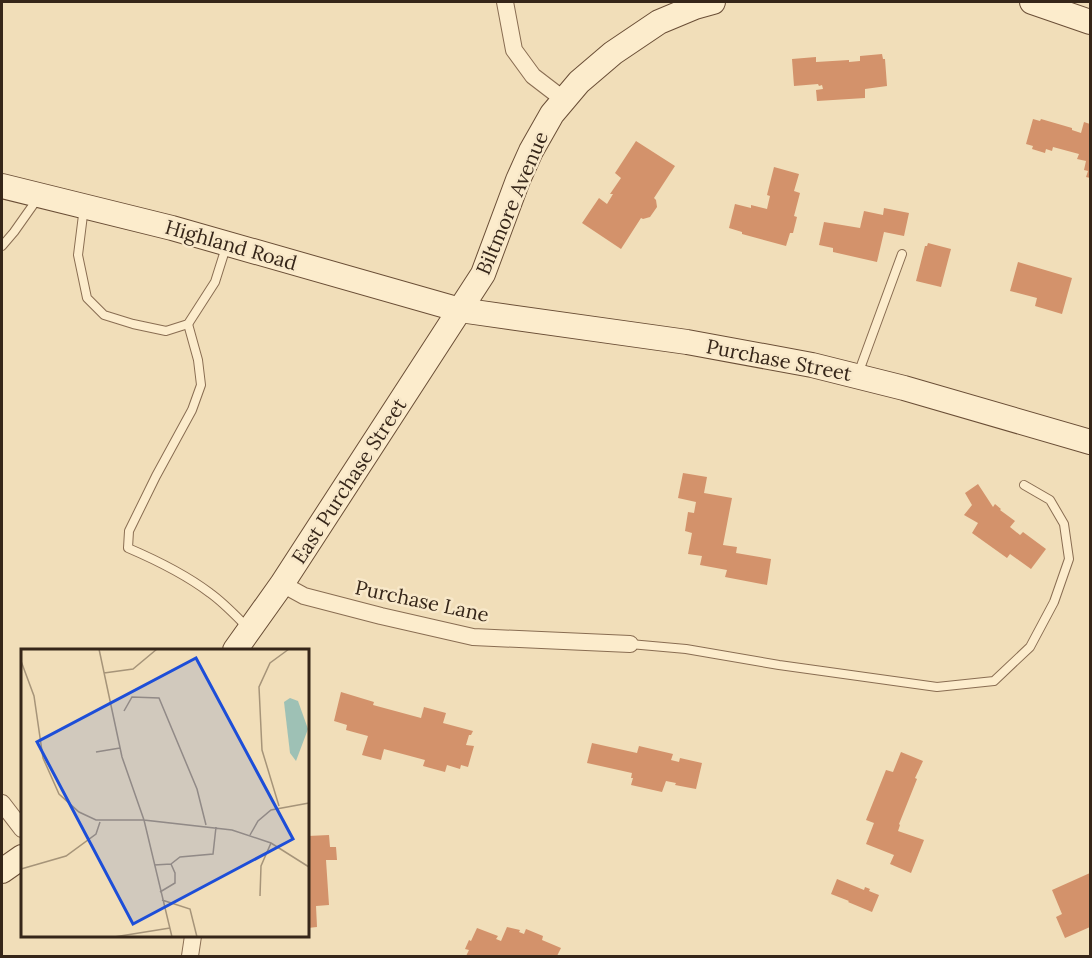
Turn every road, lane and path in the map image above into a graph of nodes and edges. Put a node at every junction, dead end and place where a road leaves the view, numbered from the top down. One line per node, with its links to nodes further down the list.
1 (505, 2): 5 (street)
2 (713, 2): 5 (main road, Biltmore Avenue)
3 (1032, 2): 4 (main road)
4 (1090, 22)
5 (563, 99): 12 (main road, Biltmore Avenue)
6 (2, 186): 7 (main road, Highland Road)
7 (40, 196): 8 (main road, Highland Road); 10 (lane)
8 (84, 206): 9 (main road, Highland Road); 13 (lane)
9 (228, 244): 12 (main road, Highland Road); 13 (lane)
10 (2, 246)
11 (902, 254): 14 (lane)
12 (460, 310): 14 (main road, Purchase Street); 17 (main road, East Purchase Street)
13 (188, 324): 18 (lane)
14 (857, 376): 15 (main road, Purchase Street)
15 (1090, 442)
16 (1024, 485): 19 (lane)
17 (282, 584): 18 (main road, East Purchase Street); 19 (street, Purchase Lane)
18 (250, 630): 20 (main road, East Purchase Street)
19 (630, 644)
20 (236, 649)
21 (2, 803): 22 (street)
22 (21, 828)
23 (21, 858): 24 (main road)
24 (2, 872)
25 (193, 937): 26 (street)
26 (190, 957)

